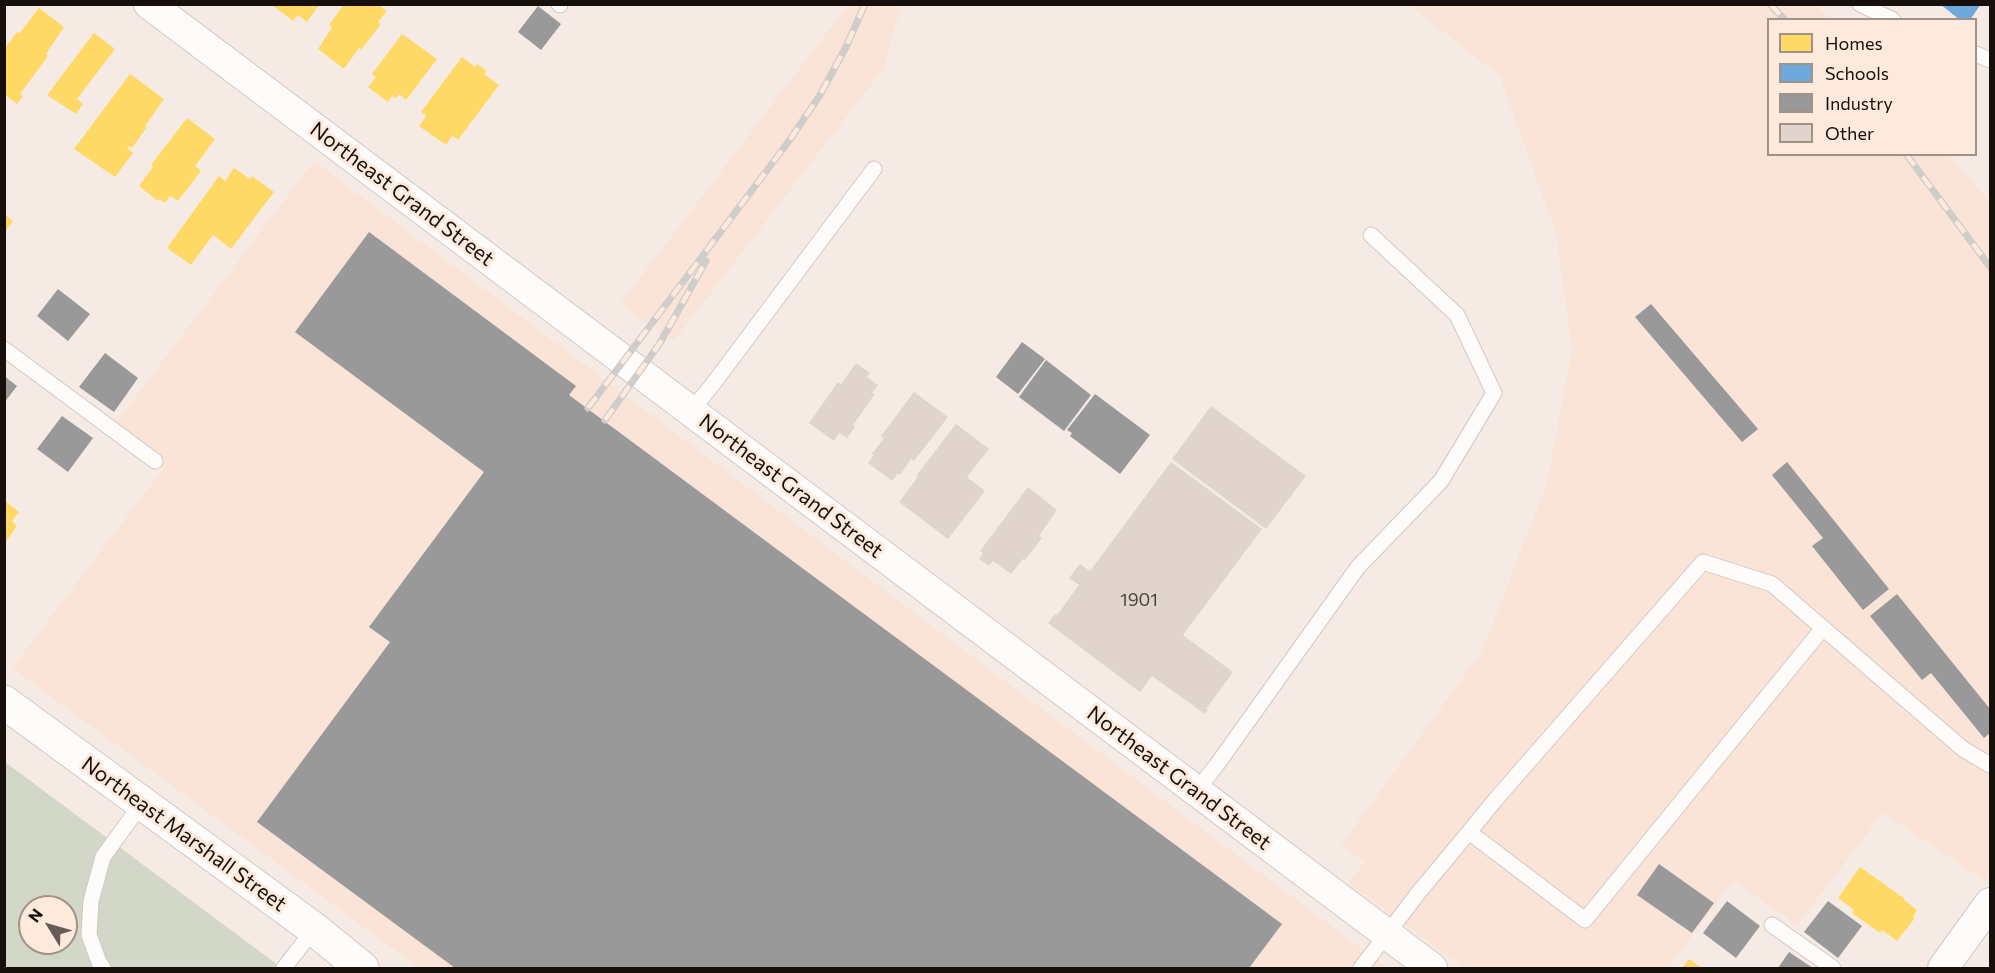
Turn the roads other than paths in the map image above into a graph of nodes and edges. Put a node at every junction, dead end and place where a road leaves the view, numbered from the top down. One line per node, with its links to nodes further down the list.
1 (149, 4): 7 (street, Northeast Grand Street)
2 (1860, 4): 3 (lane)
3 (1889, 18)
4 (874, 169): 7 (lane)
5 (1371, 235): 12 (lane)
6 (4, 349): 8 (lane)
7 (691, 411): 12 (street, Northeast Grand Street)
8 (155, 461)
9 (1823, 628): 11 (lane); 14 (lane); 14 (lane)
10 (4, 702): 13 (street, Northeast Marshall Street)
11 (1990, 765)
12 (1196, 791): 18 (street, Northeast Grand Street)
13 (142, 803): 17 (street, Northeast Marshall Street); 19 (lane)
14 (1469, 832): 18 (lane)
15 (1990, 903): 25 (street)
16 (1772, 925): 24 (lane)
17 (314, 929): 20 (lane); 21 (street, Northeast Marshall Street)
18 (1386, 934): 22 (lane); 23 (street, Northeast Grand Street)
19 (104, 969)
20 (284, 969)
21 (362, 969)
22 (1361, 969)
23 (1432, 969)
24 (1833, 969)
25 (1943, 969)

